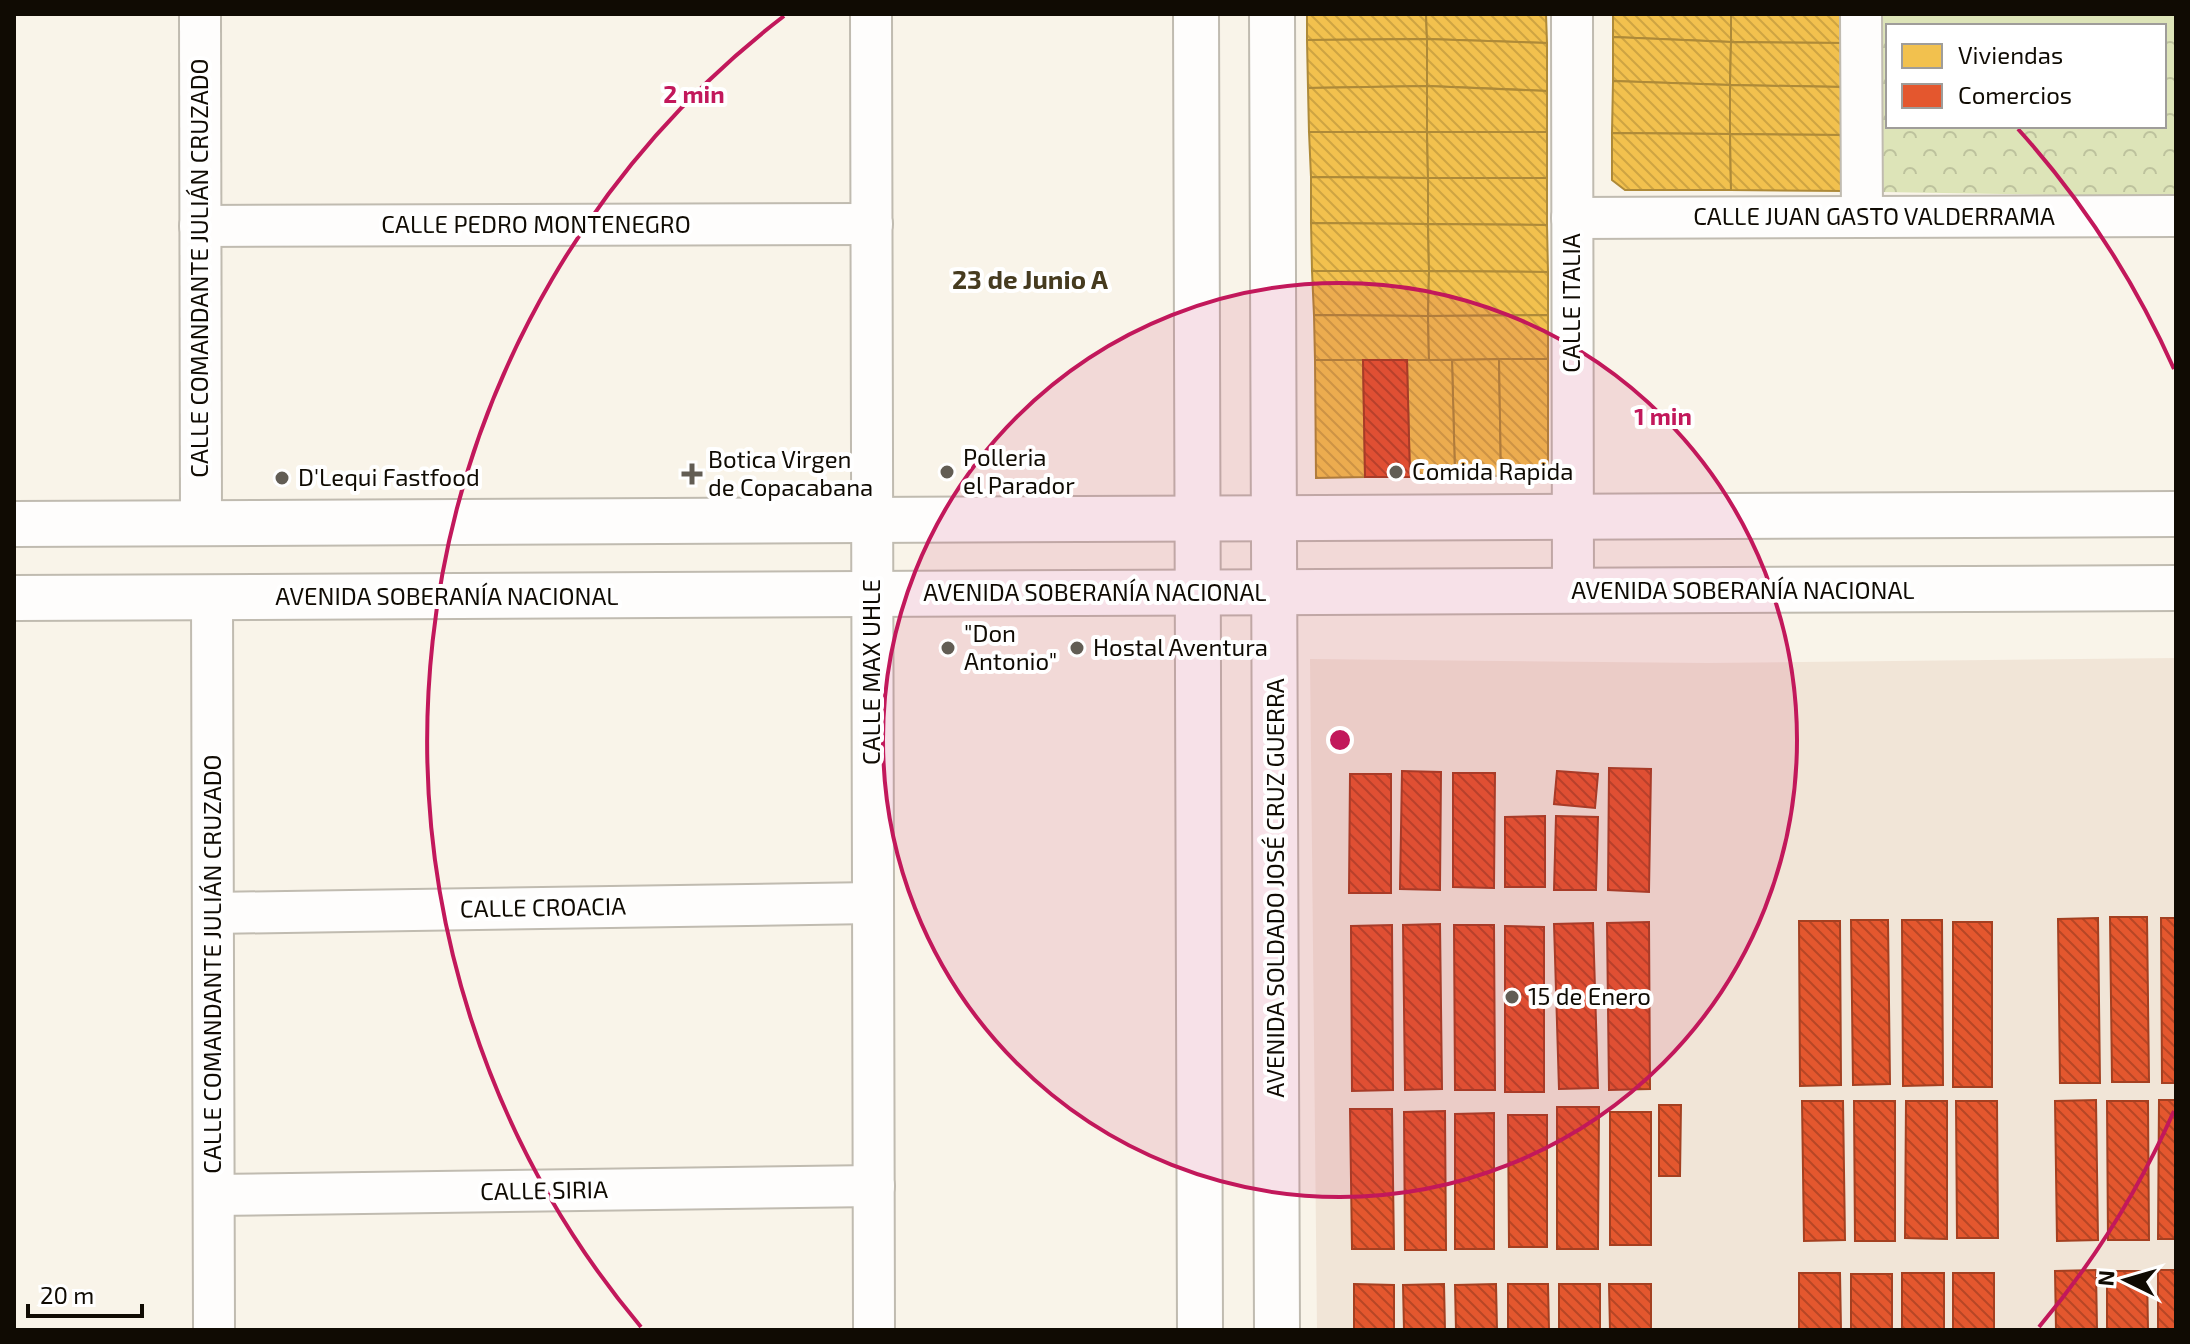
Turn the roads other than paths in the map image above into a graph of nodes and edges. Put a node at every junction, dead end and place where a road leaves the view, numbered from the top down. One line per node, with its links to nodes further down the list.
1 (200, 14): 11 (street, CALLE COMANDANTE JULIÁN CRUZADO)
2 (871, 14): 10 (street, CALLE MAX UHLE)
3 (1196, 14): 15 (street)
4 (1272, 14): 14 (street, AVENIDA SOLDADO JOSÉ CRUZ GUERRA)
5 (1572, 14): 9 (street, CALLE ITALIA)
6 (1861, 14): 8 (street)
7 (2176, 216): 8 (street, CALLE JUAN GASTO VALDERRAMA)
8 (1862, 217): 9 (street, CALLE JUAN GASTO VALDERRAMA)
9 (1572, 218): 13 (street, CALLE ITALIA)
10 (872, 224): 11 (street, CALLE PEDRO MONTENEGRO); 16 (street, CALLE MAX UHLE)
11 (200, 226): 17 (street, CALLE COMANDANTE JULIÁN CRUZADO)
12 (2176, 514): 13 (street)
13 (1573, 517): 14 (street); 20 (street, CALLE ITALIA)
14 (1274, 518): 15 (street); 22 (street, AVENIDA SOLDADO JOSÉ CRUZ GUERRA)
15 (1197, 519): 16 (street); 21 (street)
16 (872, 520): 17 (street); 23 (street, CALLE MAX UHLE)
17 (201, 523): 18 (street)
18 (14, 524)
19 (2176, 588): 20 (street, AVENIDA SOBERANÍA NACIONAL)
20 (1573, 591): 22 (street, AVENIDA SOBERANÍA NACIONAL)
21 (1197, 593): 22 (street, AVENIDA SOBERANÍA NACIONAL); 23 (street, AVENIDA SOBERANÍA NACIONAL); 32 (street)
22 (1275, 593): 33 (street, AVENIDA SOLDADO JOSÉ CRUZ GUERRA)
23 (872, 594): 25 (street, AVENIDA SOBERANÍA NACIONAL); 26 (street, CALLE MAX UHLE)
24 (14, 598): 25 (street, AVENIDA SOBERANÍA NACIONAL)
25 (212, 598): 27 (street, CALLE COMANDANTE JULIÁN CRUZADO)
26 (873, 903): 27 (street, CALLE CROACIA); 28 (street, CALLE MAX UHLE)
27 (213, 913): 29 (street, CALLE COMANDANTE JULIÁN CRUZADO)
28 (874, 1186): 29 (street, CALLE SIRIA); 31 (street, CALLE MAX UHLE)
29 (214, 1195): 30 (street, CALLE COMANDANTE JULIÁN CRUZADO)
30 (214, 1330)
31 (874, 1330)
32 (1200, 1330)
33 (1277, 1330)

